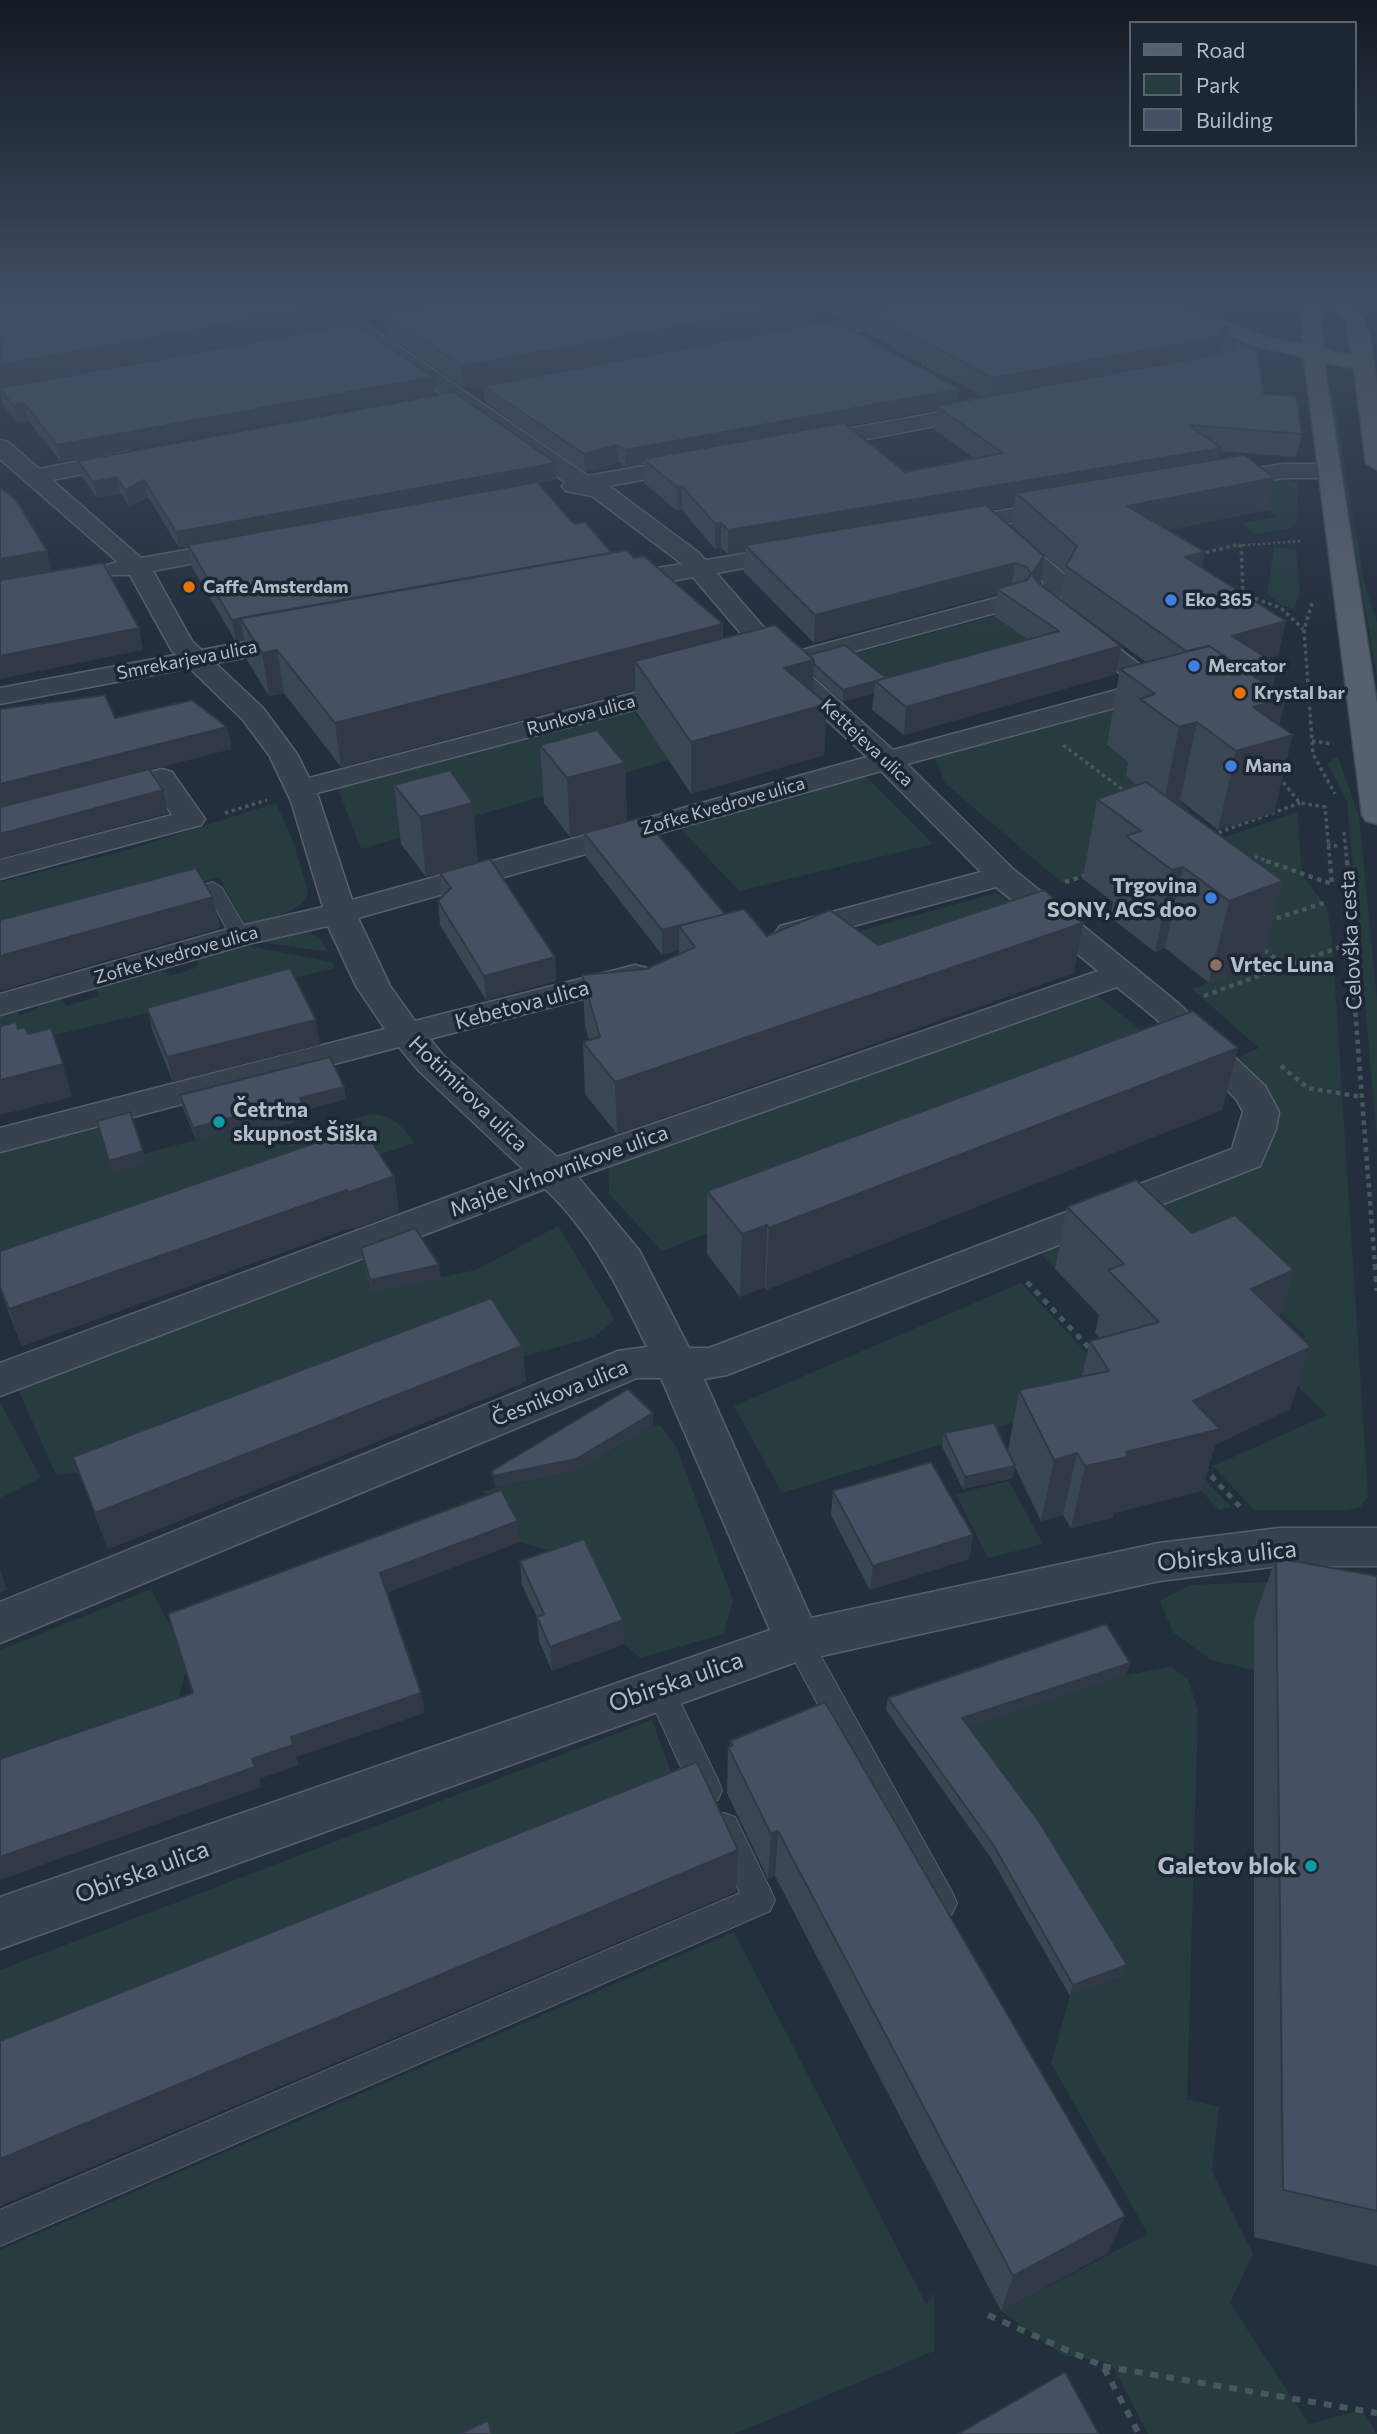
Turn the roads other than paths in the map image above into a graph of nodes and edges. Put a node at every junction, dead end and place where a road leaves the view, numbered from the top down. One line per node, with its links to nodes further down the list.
1 (475, 411): 12 (street, Kettejeva ulica)
2 (984, 411): 6 (street)
3 (1319, 411): 10 (main road)
4 (1373, 411): 9 (main road)
5 (0, 447): 11 (street, Hotimirova ulica)
6 (785, 447)
7 (148, 455): 11 (street)
8 (717, 460): 12 (street)
9 (1377, 463)
10 (1327, 471): 13 (street); 34 (main road)
11 (34, 477): 20 (street, Hotimirova ulica)
12 (584, 484): 14 (street); 21 (street, Kettejeva ulica)
13 (1198, 485)
14 (555, 490)
15 (1092, 503): 16 (street)
16 (987, 520): 17 (street); 31 (street, Zofke Kvedrove ulica)
17 (921, 531)
18 (267, 542): 20 (street)
19 (816, 548): 21 (street)
20 (136, 566): 22 (street); 26 (street, Hotimirova ulica)
21 (698, 568): 23 (street); 27 (street, Kettejeva ulica)
22 (99, 573)
23 (595, 587)
24 (1012, 601): 27 (street)
25 (320, 636): 26 (street, Smrekarjeva ulica)
26 (195, 658): 30 (street, Smrekarjeva ulica); 32 (street, Hotimirova ulica)
27 (780, 663): 28 (street); 31 (street, Kettejeva ulica)
28 (753, 670)
29 (713, 681): 32 (street, Runkova ulica)
30 (0, 696)
31 (887, 760): 36 (street, Kettejeva ulica); 38 (street, Zofke Kvedrove ulica)
32 (300, 789): 38 (street, Hotimirova ulica)
33 (81, 799): 35 (street)
34 (1377, 815)
35 (0, 870)
36 (1013, 886): 40 (street); 42 (street, Kettejeva ulica)
37 (160, 903): 39 (lane)
38 (341, 913): 39 (street, Zofke Kvedrove ulica); 44 (street, Hotimirova ulica)
39 (240, 936): 43 (street, Zofke Kvedrove ulica)
40 (764, 940)
41 (658, 969): 44 (street, Kebetova ulica)
42 (1123, 974): 46 (street, Kettejeva ulica); 47 (street, Majde Vrhovnikove ulica)
43 (0, 1005)
44 (408, 1036): 45 (street, Kebetova ulica); 47 (street, Hotimirova ulica)
45 (0, 1140)
46 (1247, 1157): 48 (street, Česnikova ulica)
47 (552, 1174): 48 (street, Hotimirova ulica); 49 (street, Majde Vrhovnikove ulica)
48 (675, 1362): 51 (street, Česnikova ulica); 52 (street, Hotimirova ulica)
49 (0, 1380)
50 (1377, 1548): 52 (street, Obirska ulica)
51 (0, 1623)
52 (798, 1641): 53 (street, Obirska ulica); 55 (lane)
53 (659, 1688): 54 (street, Obirska ulica); 56 (lane)
54 (0, 1923)
55 (952, 1923)
56 (0, 2228)

